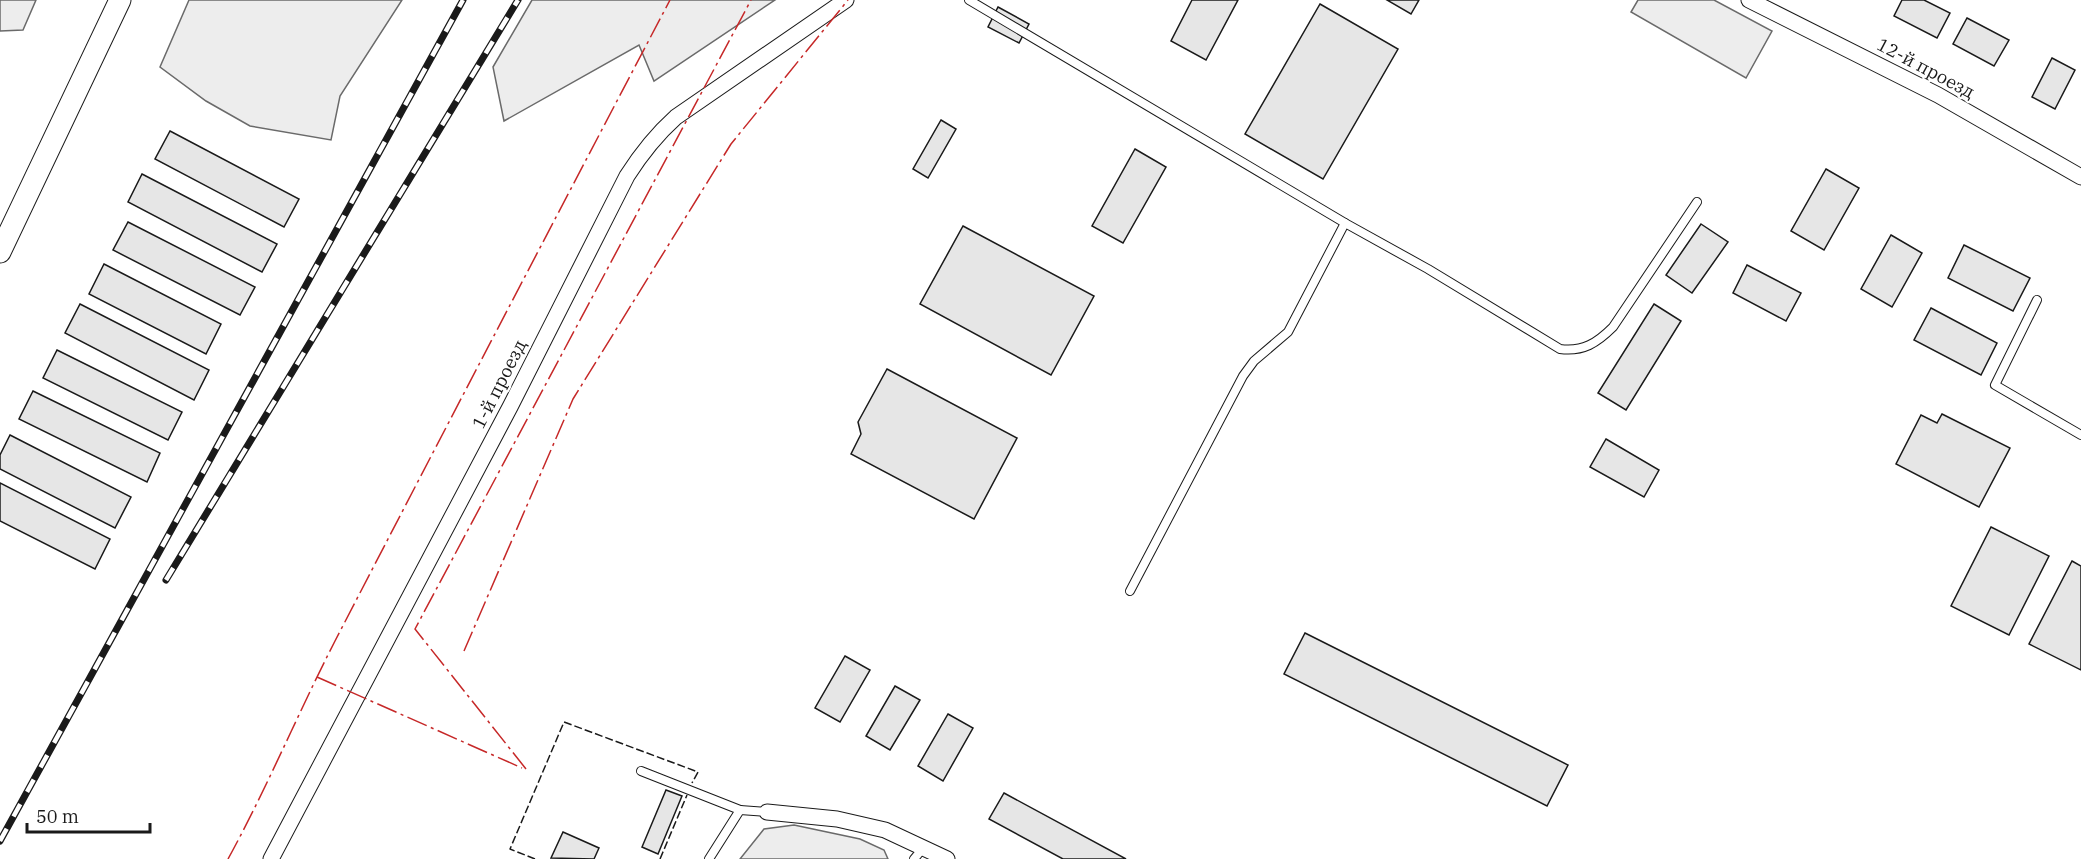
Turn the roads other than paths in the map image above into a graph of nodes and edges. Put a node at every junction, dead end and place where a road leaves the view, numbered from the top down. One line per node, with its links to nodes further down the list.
1 (120, 0): 8 (main road)
2 (846, 0): 16 (street, 1-й проезд)
3 (969, 0): 7 (lane)
4 (1749, 0): 5 (street, 12-й проезд)
5 (2081, 177)
6 (1697, 202): 7 (lane)
7 (1345, 223): 11 (lane)
8 (0, 252)
9 (2037, 300): 10 (lane)
10 (2081, 435)
11 (1130, 591)
12 (640, 771): 13 (lane)
13 (740, 810): 14 (lane); 17 (lane)
14 (767, 812): 15 (street)
15 (924, 847): 18 (lane); 19 (street)
16 (271, 859)
17 (709, 859)
18 (914, 859)
19 (947, 859)

